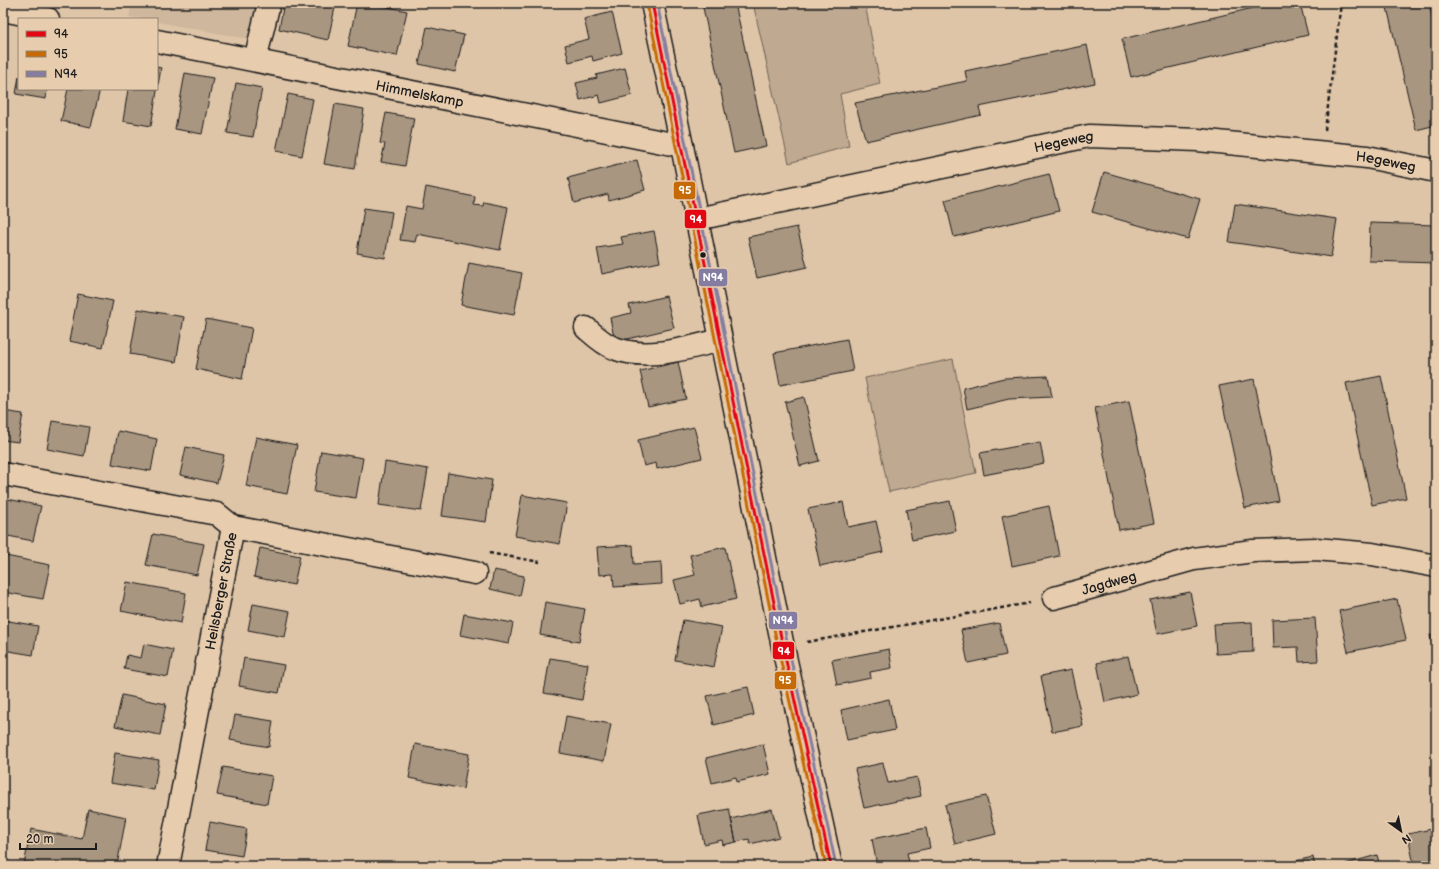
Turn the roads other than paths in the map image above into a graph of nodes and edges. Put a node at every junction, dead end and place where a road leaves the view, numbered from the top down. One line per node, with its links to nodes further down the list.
1 (269, 3): 6 (street)
2 (652, 3): 7 (street)
3 (3, 10): 4 (street)
4 (43, 18)
5 (158, 41): 6 (street, Himmelskamp)
6 (255, 60): 7 (street, Himmelskamp)
7 (682, 146): 9 (street)
8 (1436, 171): 9 (street, Hegeweg)
9 (697, 219): 11 (street)
10 (586, 328): 11 (street)
11 (721, 340): 18 (street)
12 (3, 474): 13 (street, Heilsberger Straße)
13 (233, 527): 15 (street); 17 (street, Heilsberger Straße)
14 (1436, 566): 16 (street, Jagdweg)
15 (475, 573)
16 (1054, 598)
17 (168, 866)
18 (831, 866)

